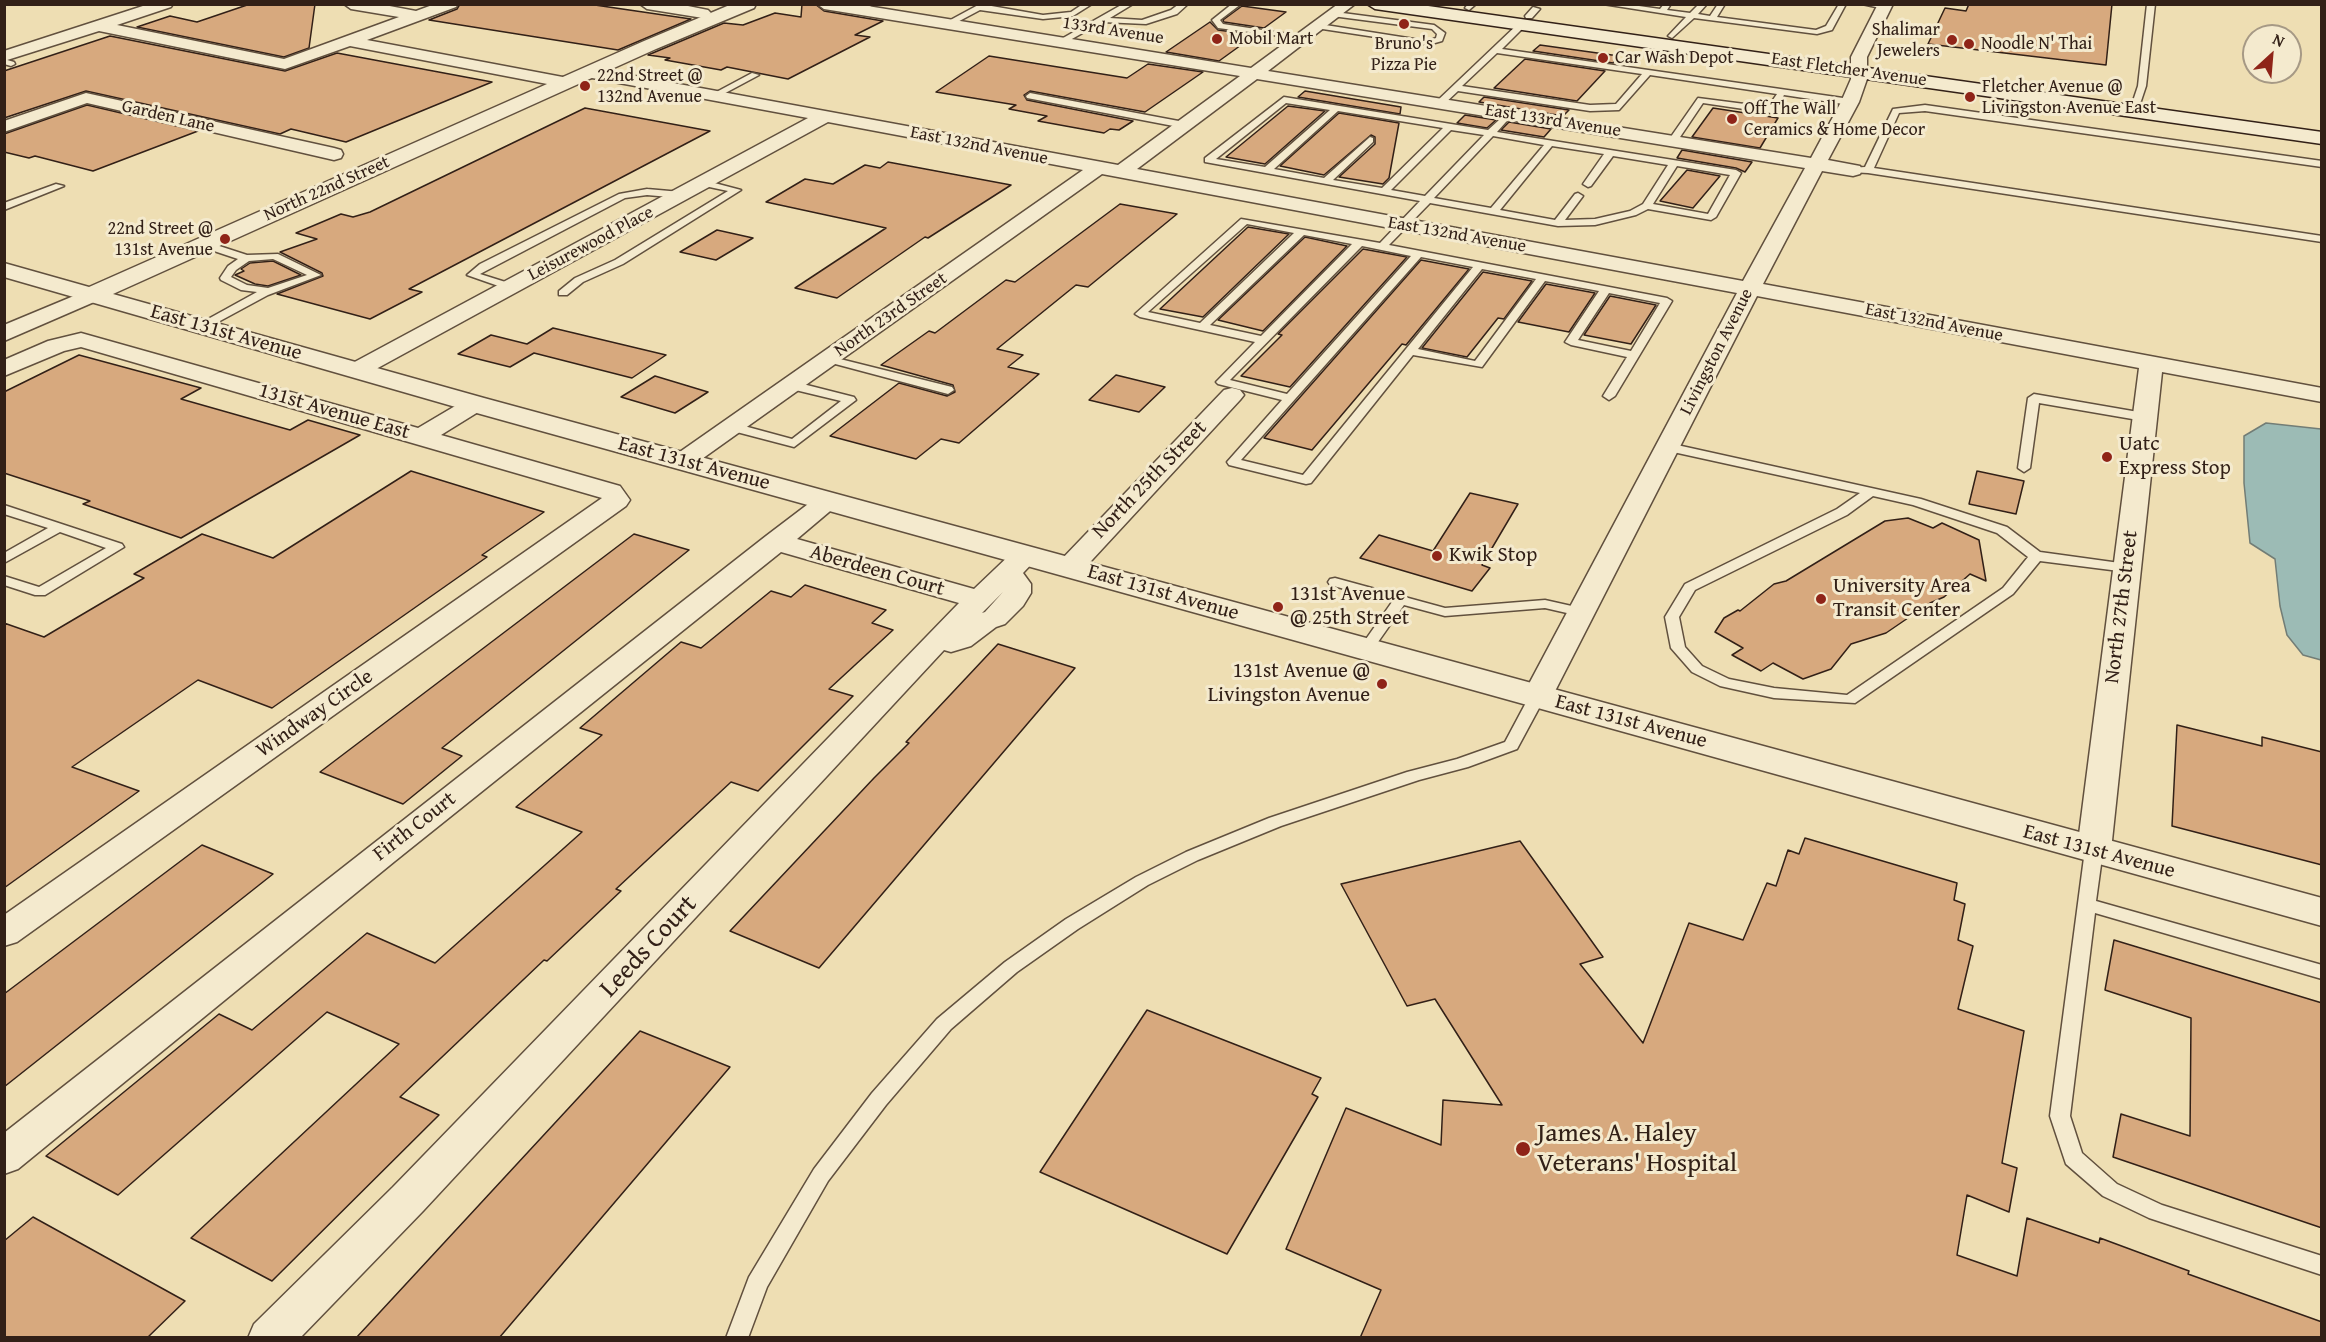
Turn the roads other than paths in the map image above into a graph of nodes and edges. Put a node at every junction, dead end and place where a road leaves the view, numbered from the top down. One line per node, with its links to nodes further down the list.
1 (166, 4): 38 (street)
2 (351, 4): 32 (street)
3 (451, 4): 32 (street)
4 (647, 4): 31 (street)
5 (723, 4): 31 (street, North 22nd Street)
6 (748, 4): 44 (street, North 22nd Street)
7 (824, 4): 27 (street, 133rd Avenue)
8 (1017, 4): 29 (lane)
9 (1029, 4): 29 (lane)
10 (1082, 4): 29 (lane)
11 (1089, 4): 24 (lane)
12 (1130, 4): 35 (lane)
13 (1185, 4): 35 (lane)
14 (1238, 4): 41 (lane)
15 (1376, 4): 33 (street, East Fletcher Avenue)
16 (1448, 4): 25 (street, East Fletcher Avenue)
17 (1606, 4): 30 (lane)
18 (1668, 4): 30 (lane)
19 (1704, 4): 34 (lane)
20 (1722, 4): 36 (lane)
21 (1843, 4): 36 (lane)
22 (1865, 4): 26 (lane)
23 (2151, 4): 57 (lane)
24 (984, 6): 37 (lane)
25 (1471, 6): 33 (street, East Fletcher Avenue)
26 (1885, 6): 47 (street, Livingston Avenue)
27 (865, 7): 37 (street, 133rd Avenue)
28 (1342, 9): 39 (street); 39 (lane)
29 (1058, 12)
30 (1662, 12): 34 (lane)
31 (703, 13): 44 (street, North 22nd Street)
32 (417, 16): 42 (street)
33 (1529, 17): 40 (street, East Fletcher Avenue); 45 (lane); 47 (street, East Fletcher Avenue)
34 (1692, 17): 36 (lane); 40 (lane)
35 (1099, 20): 43 (lane)
36 (1711, 20)
37 (947, 24): 43 (street, 133rd Avenue)
38 (99, 26): 42 (street); 46 (street)
39 (1319, 26): 41 (street)
40 (1672, 36): 47 (street, East Fletcher Avenue)
41 (1304, 37): 49 (street)
42 (348, 41): 52 (street)
43 (1060, 42): 49 (street, 133rd Avenue)
44 (650, 45): 48 (street, North 22nd Street)
45 (1495, 50): 50 (lane); 53 (lane)
46 (9, 62)
47 (1859, 67): 57 (street, East Fletcher Avenue); 59 (street, Livingston Avenue); 67 (street, East Fletcher Avenue)
48 (592, 73): 52 (street, North 22nd Street); 55 (street, East 132nd Avenue)
49 (1254, 73): 58 (street, East 133rd Avenue); 63 (street)
50 (1647, 73): 53 (lane); 54 (lane)
51 (755, 75): 55 (lane)
52 (568, 83): 99 (street, North 22nd Street)
53 (1456, 88): 58 (lane)
54 (1782, 92): 59 (lane); 71 (lane)
55 (713, 96): 62 (street, East 132nd Avenue)
56 (1030, 96): 63 (lane)
57 (2137, 101): 64 (street, East Fletcher Avenue)
58 (1440, 102): 61 (street, East 133rd Avenue)
59 (1850, 102): 77 (street, Livingston Avenue)
60 (1337, 108): 66 (lane); 81 (lane); 81 (lane)
61 (1509, 114): 68 (lane); 71 (street, East 133rd Avenue)
62 (824, 117): 79 (street, East 132nd Avenue); 84 (street, Leisurewood Place)
63 (1184, 126): 82 (street)
64 (2322, 126)
65 (4, 127): 75 (street, Garden Lane)
66 (1449, 127): 68 (lane); 87 (lane)
67 (2244, 127): 69 (street, East Fletcher Avenue); 73 (lane)
68 (1491, 133): 72 (lane); 90 (lane)
69 (2322, 138)
70 (1370, 140): 83 (lane)
71 (1673, 141): 77 (street, East 133rd Avenue)
72 (1550, 143): 74 (lane); 93 (lane)
73 (2322, 143)
74 (1610, 153): 76 (lane); 85 (lane)
75 (334, 154)
76 (1674, 163): 91 (lane); 91 (lane)
77 (1818, 164): 80 (street, East 133rd Avenue); 107 (street, Livingston Avenue)
78 (2322, 164): 80 (lane)
79 (1098, 168): 82 (street, East 132nd Avenue); 118 (street, North 23rd Street)
80 (1861, 170): 97 (lane)
81 (1266, 171): 83 (lane)
82 (1121, 172): 95 (street, East 132nd Avenue)
83 (1326, 181): 87 (lane)
84 (703, 183): 88 (street, Leisurewood Place); 110 (lane)
85 (1588, 184)
86 (59, 186): 92 (lane)
87 (1384, 192): 90 (lane)
88 (681, 195): 106 (street, Leisurewood Place); 106 (lane)
89 (1578, 196): 94 (lane)
90 (1427, 199): 93 (lane); 95 (lane)
91 (1647, 206): 94 (lane)
92 (4, 207)
93 (1494, 211): 94 (lane)
94 (1558, 223)
95 (1402, 225): 100 (lane); 107 (street, East 132nd Avenue)
96 (1302, 231): 98 (lane); 113 (lane); 113 (lane)
97 (2322, 239)
98 (1360, 242): 100 (lane); 115 (lane)
99 (203, 244): 102 (lane); 111 (street, North 22nd Street)
100 (1382, 247): 101 (lane)
101 (1419, 254): 103 (lane); 127 (lane)
102 (246, 258): 108 (lane); 108 (lane)
103 (1480, 265): 105 (lane); 116 (lane)
104 (4, 270): 111 (street, East 131st Avenue)
105 (1543, 277): 109 (lane); 116 (lane)
106 (511, 287): 121 (street, Leisurewood Place)
107 (1750, 288): 119 (street, East 132nd Avenue); 132 (street, Livingston Avenue)
108 (263, 289): 112 (lane)
109 (1606, 289): 117 (lane); 117 (lane)
110 (563, 293)
111 (93, 294): 112 (street, East 131st Avenue); 114 (street, North 22nd Street)
112 (203, 326): 121 (street, East 131st Avenue)
113 (1202, 327): 115 (lane)
114 (4, 334)
115 (1263, 340): 127 (lane)
116 (1410, 351): 127 (lane)
117 (1634, 355): 125 (lane)
118 (828, 359): 122 (street, North 23rd Street); 123 (lane)
119 (2151, 364): 126 (street, East 132nd Avenue); 129 (street, North 27th Street)
120 (4, 369): 131 (street, 131st Avenue East)
121 (357, 370): 128 (street, East 131st Avenue)
122 (791, 385): 130 (street, North 23rd Street); 130 (lane)
123 (948, 390)
124 (1232, 395): 144 (street, North 25th Street)
125 (1609, 396)
126 (2322, 396)
127 (1290, 398)
128 (475, 404): 131 (street); 133 (street, East 131st Avenue)
129 (2144, 417): 134 (lane); 145 (street, North 27th Street)
130 (733, 426): 133 (street, North 23rd Street)
131 (421, 437): 135 (street, 131st Avenue East)
132 (1668, 447): 136 (lane); 150 (street, Livingston Avenue)
133 (683, 461): 137 (street, East 131st Avenue)
134 (2024, 468)
135 (611, 492): 157 (street, Windway Circle)
136 (1870, 492): 141 (lane); 141 (lane)
137 (829, 501): 140 (street, Firth Court); 143 (street, East 131st Avenue)
138 (4, 509): 139 (lane)
139 (59, 527): 142 (lane); 146 (lane)
140 (776, 542): 148 (street, Aberdeen Court); 159 (street, Firth Court)
141 (2036, 556): 145 (lane)
142 (4, 559)
143 (1017, 564): 144 (street, East 131st Avenue); 148 (street, Leeds Court); 152 (street)
144 (1070, 567): 151 (street, East 131st Avenue)
145 (2127, 568): 154 (street, North 27th Street)
146 (4, 580)
147 (1335, 582): 149 (lane)
148 (977, 599): 152 (street, Leeds Court)
149 (1401, 600): 150 (lane); 151 (lane)
150 (1580, 612): 153 (street, Livingston Avenue)
151 (1366, 649): 153 (street, East 131st Avenue)
152 (928, 651): 161 (street, Leeds Court)
153 (1537, 697): 154 (street, East 131st Avenue); 162 (lane)
154 (2094, 850): 155 (lane); 156 (street, East 131st Avenue)
155 (2087, 905): 158 (lane); 160 (lane)
156 (2322, 912)
157 (4, 933)
158 (2322, 972)
159 (4, 1156)
160 (2322, 1266)
161 (270, 1338)
162 (738, 1338)

